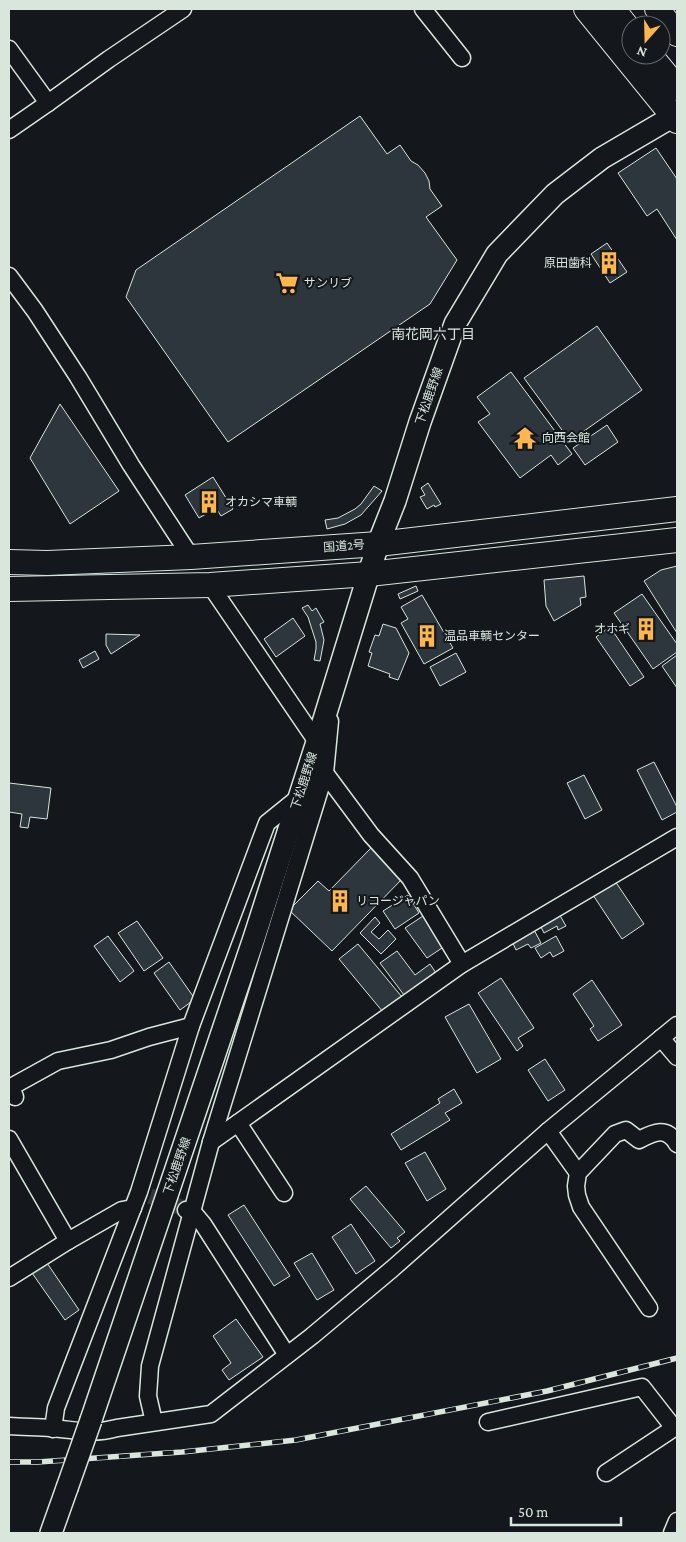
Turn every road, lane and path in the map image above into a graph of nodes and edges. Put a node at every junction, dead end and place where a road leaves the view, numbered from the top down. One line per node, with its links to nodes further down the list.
1 (183, 9): 12 (street)
2 (423, 9): 9 (street)
3 (586, 9): 13 (highway)
4 (613, 9): 6 (highway)
5 (657, 9): 7 (highway)
6 (621, 19)
7 (677, 34)
8 (9, 49): 12 (street)
9 (462, 58)
10 (658, 65): 11 (highway)
11 (677, 88)
12 (48, 103): 14 (street)
13 (676, 117): 18 (main road, 下松鹿野線)
14 (9, 130)
15 (9, 276): 19 (street)
16 (677, 509): 18 (highway, 国道2号)
17 (677, 540): 21 (highway)
18 (378, 544): 19 (highway, 国道2号); 21 (main road, 下松鹿野線)
19 (192, 557): 20 (highway, 国道2号)
20 (9, 562)
21 (369, 574): 22 (highway); 24 (main road, 下松鹿野線)
22 (210, 586): 23 (highway); 25 (street)
23 (9, 589)
24 (332, 696): 25 (main road, 下松鹿野線); 26 (street)
25 (317, 742): 27 (main road, 下松鹿野線)
26 (325, 773): 29 (street); 38 (street)
27 (298, 798): 31 (street); 55 (main road, 下松鹿野線, bridge)
28 (677, 837): 29 (street)
29 (462, 964): 35 (street)
30 (677, 1025): 32 (street)
31 (191, 1026): 34 (street); 42 (street)
32 (661, 1038): 33 (street); 36 (street)
33 (677, 1057)
34 (15, 1097)
35 (238, 1123): 38 (street); 41 (street)
36 (548, 1131): 40 (street); 47 (street)
37 (9, 1139): 44 (street)
38 (211, 1142): 43 (street)
39 (677, 1144): 40 (street)
40 (578, 1173): 46 (street)
41 (284, 1194)
42 (133, 1208): 44 (street); 52 (street)
43 (188, 1210): 47 (street); 48 (street)
44 (68, 1241): 45 (street)
45 (9, 1278)
46 (649, 1308)
47 (287, 1355): 48 (street)
48 (154, 1422): 52 (street)
49 (488, 1422): 51 (street)
50 (9, 1426): 52 (street)
51 (675, 1427): 53 (street)
52 (53, 1429)
53 (606, 1473)
54 (677, 1521): 56 (street)
55 (51, 1533)
56 (672, 1533)

